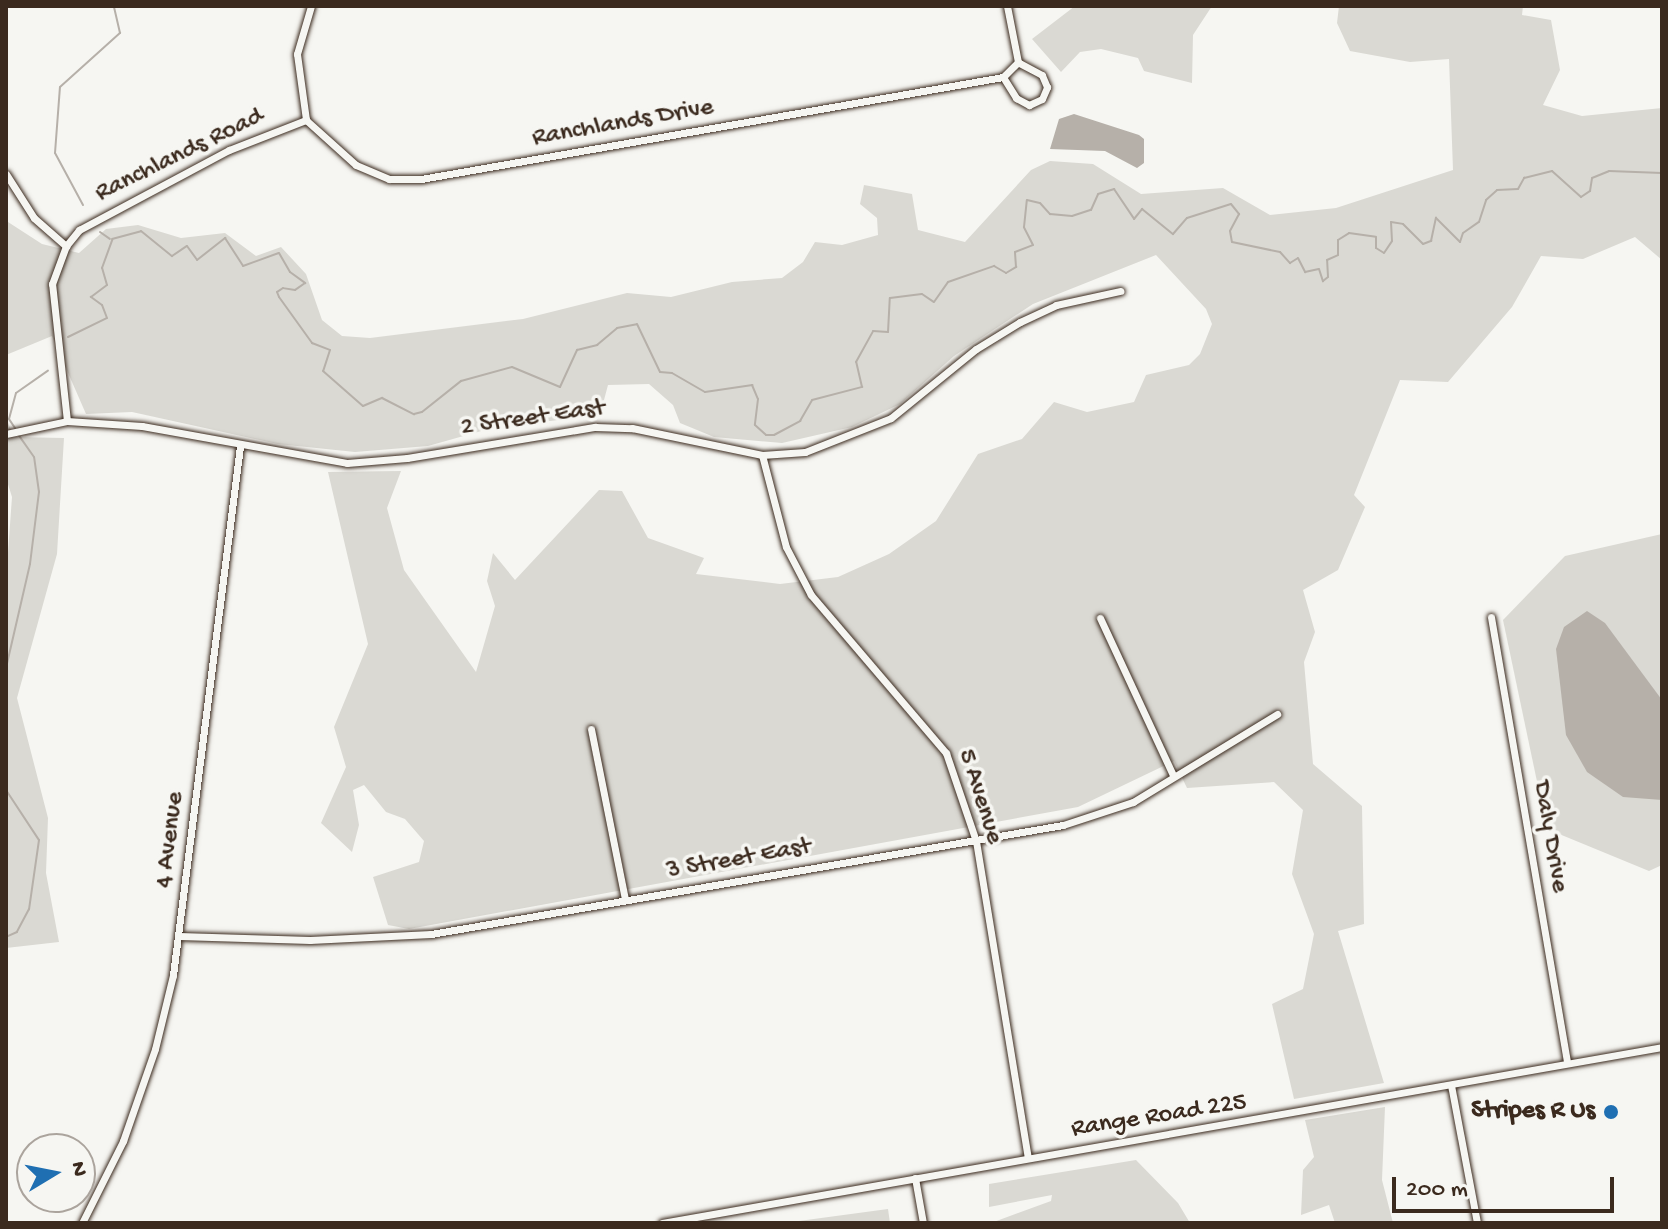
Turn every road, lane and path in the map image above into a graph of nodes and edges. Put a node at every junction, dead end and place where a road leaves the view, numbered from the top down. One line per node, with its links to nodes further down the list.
1 (311, 6): 5 (street)
2 (1007, 6): 3 (street)
3 (1018, 62): 4 (street); 4 (street)
4 (1003, 77): 5 (street, Ranchlands Drive)
5 (306, 120): 7 (street, Ranchlands Road)
6 (6, 174): 7 (street)
7 (66, 246): 9 (street, Ranchlands Road)
8 (1120, 291): 12 (street, 2 Street East)
9 (67, 421): 10 (street, 2 Street East); 11 (street, 2 Street East)
10 (6, 434)
11 (240, 446): 12 (street, 2 Street East); 20 (street, 4 Avenue)
12 (762, 455): 18 (street, 5 Avenue)
13 (1491, 617): 22 (street, Daly Drive)
14 (1100, 618): 17 (street)
15 (1277, 714): 17 (street, 3 Street East)
16 (591, 729): 19 (street)
17 (1173, 775): 18 (street, 3 Street East)
18 (976, 841): 19 (street, 3 Street East); 24 (street, 5 Avenue)
19 (625, 899): 20 (street, 3 Street East)
20 (179, 936): 26 (street, 4 Avenue)
21 (1662, 1047): 22 (street, Range Road 225)
22 (1567, 1063): 23 (street, Range Road 225)
23 (1451, 1085): 24 (street, Range Road 225); 29 (street)
24 (1028, 1158): 25 (street, Range Road 225)
25 (915, 1178): 27 (street, Range Road 225); 28 (street)
26 (82, 1223)
27 (662, 1223)
28 (923, 1223)
29 (1477, 1223)

